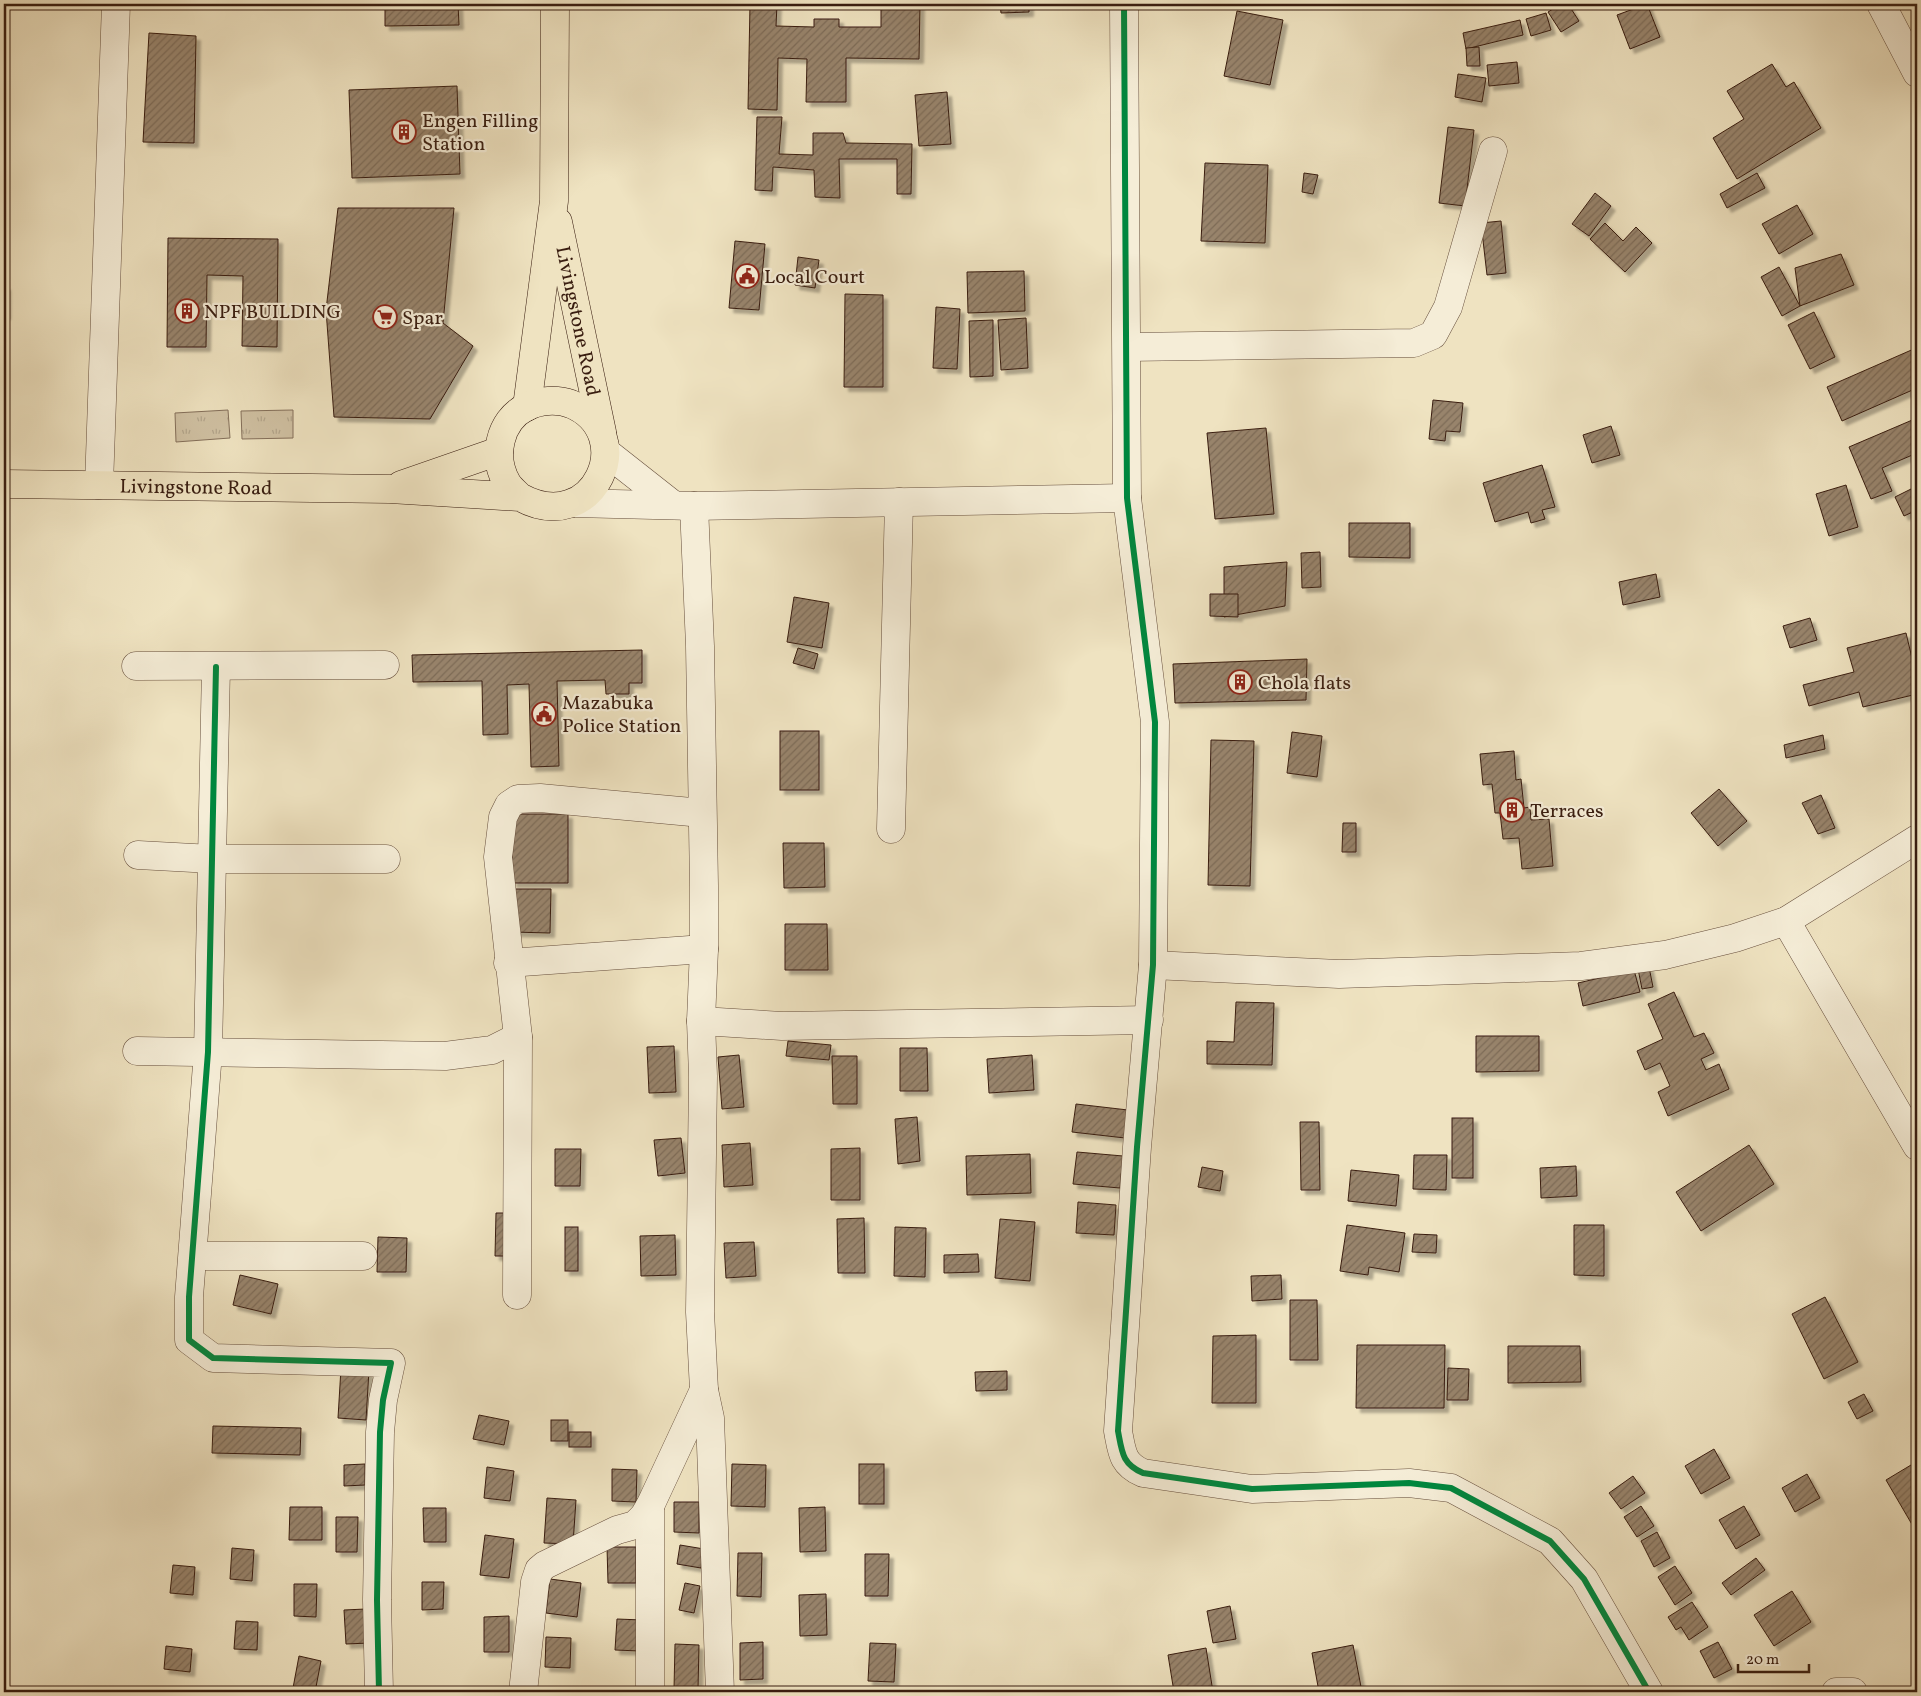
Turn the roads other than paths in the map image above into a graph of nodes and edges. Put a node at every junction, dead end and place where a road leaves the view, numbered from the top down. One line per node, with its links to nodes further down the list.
1 (116, 4): 13 (street)
2 (555, 4): 7 (highway, Livingstone Road)
3 (1124, 4): 8 (street)
4 (1881, 4): 5 (street)
5 (1917, 73)
6 (1493, 150): 8 (street)
7 (554, 201): 9 (highway, Livingstone Road); 10 (highway, Livingstone Road)
8 (1127, 347): 16 (street)
9 (527, 406): 10 (highway, Livingstone Road); 11 (highway, Livingstone Road)
10 (605, 446): 18 (highway, Livingstone Road); 19 (street)
11 (499, 451): 14 (highway, Livingstone Road); 15 (highway, Livingstone Road)
12 (4, 484): 13 (highway, Livingstone Road)
13 (99, 485): 14 (highway, Livingstone Road)
14 (390, 489): 15 (highway, Livingstone Road)
15 (520, 497): 18 (highway, Livingstone Road)
16 (1127, 498): 17 (street); 32 (street)
17 (899, 502): 19 (street); 24 (street)
18 (574, 503): 19 (street)
19 (683, 505): 23 (street)
20 (385, 665): 22 (street)
21 (136, 666): 22 (street)
22 (216, 667): 28 (street)
23 (702, 813): 30 (street); 31 (street)
24 (891, 830)
25 (1917, 839): 29 (street)
26 (138, 855): 28 (street)
27 (386, 859): 28 (street)
28 (212, 860): 37 (street)
29 (1786, 921): 32 (street); 38 (street)
30 (704, 949): 31 (street); 34 (street)
31 (508, 964): 35 (street)
32 (1152, 966): 33 (street)
33 (1149, 1020): 34 (street); 48 (street)
34 (701, 1021): 42 (street)
35 (518, 1037): 37 (street); 41 (street)
36 (137, 1051): 37 (street)
37 (208, 1052): 39 (street)
38 (1917, 1146)
39 (192, 1256): 40 (street); 44 (street)
40 (363, 1256)
41 (517, 1295)
42 (704, 1390): 43 (street); 47 (street)
43 (650, 1506): 45 (street); 46 (street)
44 (379, 1692)
45 (524, 1692)
46 (650, 1692)
47 (720, 1692)
48 (1649, 1692)
49 (1836, 1692): 50 (street)
50 (1853, 1692)

